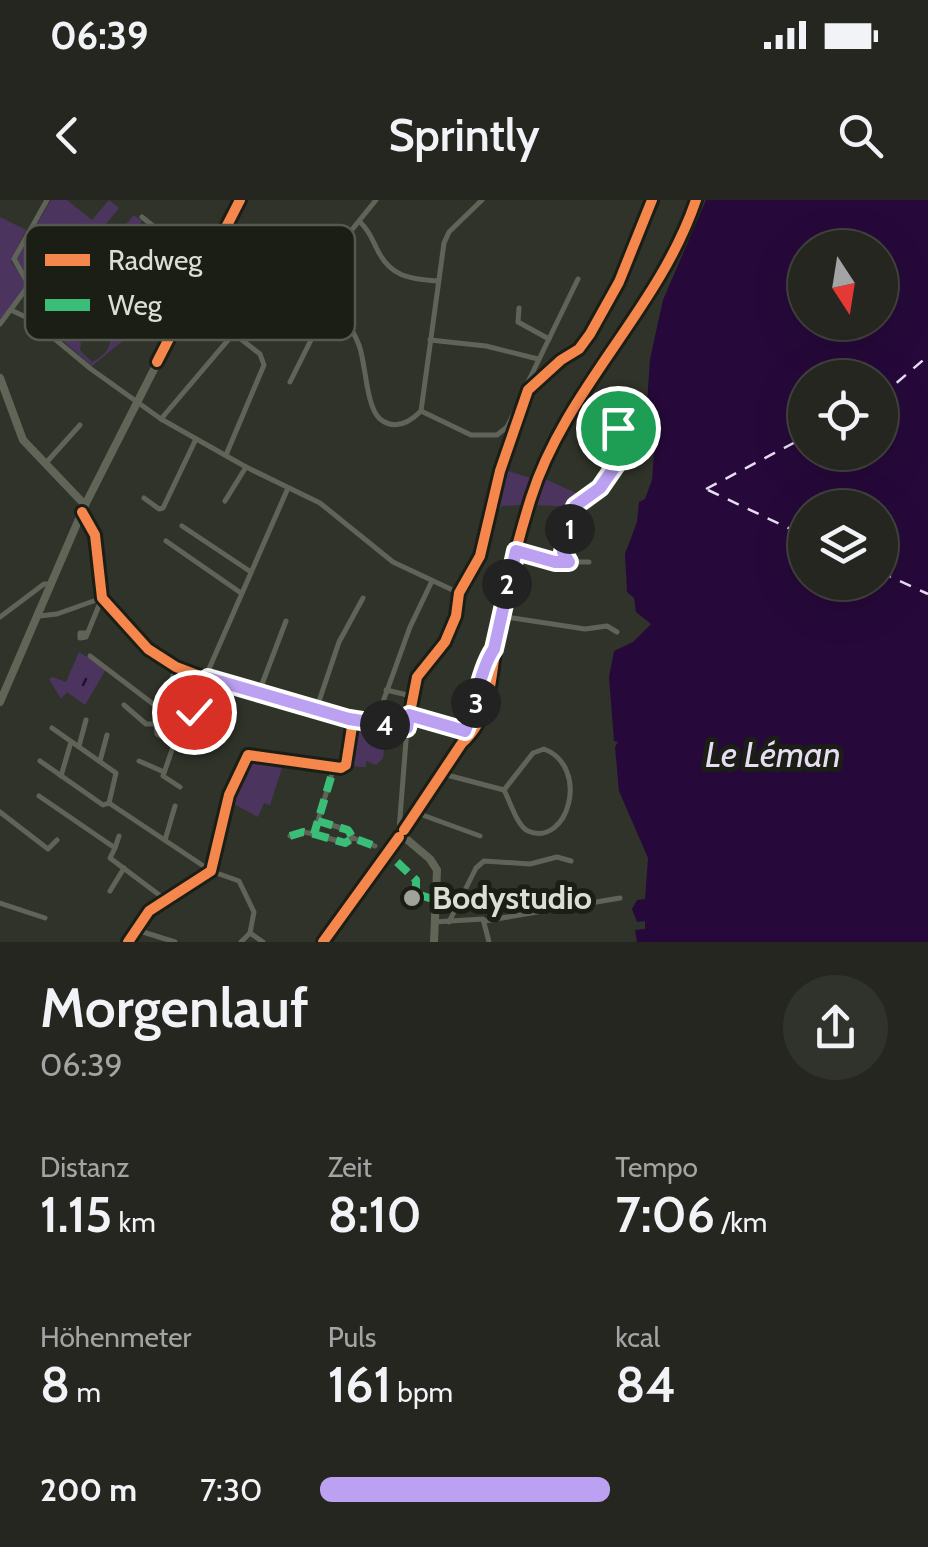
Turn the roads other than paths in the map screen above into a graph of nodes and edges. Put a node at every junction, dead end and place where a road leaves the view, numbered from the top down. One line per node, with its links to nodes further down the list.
1 (47, 200): 9 (street)
2 (240, 200): 11 (street)
3 (376, 200): 8 (street)
4 (482, 200): 16 (street)
5 (652, 200): 33 (street)
6 (698, 200): 34 (main road)
7 (142, 217): 10 (street)
8 (360, 222): 12 (street); 16 (street)
9 (32, 225)
10 (152, 225)
11 (227, 225)
12 (355, 227)
13 (25, 237): 14 (street)
14 (25, 279)
15 (578, 279): 23 (street)
16 (437, 281): 29 (street)
17 (25, 290): 19 (street)
18 (520, 308): 23 (street)
19 (11, 310): 20 (street); 21 (street)
20 (25, 317)
21 (0, 324)
22 (355, 337): 36 (street)
23 (550, 338): 30 (street)
24 (57, 340): 35 (street)
25 (168, 340): 35 (street)
26 (226, 340): 37 (street)
27 (243, 340): 40 (street)
28 (311, 340): 32 (street)
29 (430, 340): 30 (street); 36 (street)
30 (538, 359): 33 (street)
31 (0, 378): 41 (street)
32 (290, 382)
33 (528, 390): 36 (street); 55 (street)
34 (582, 394): 49 (main road); 50 (street)
35 (137, 403): 37 (street); 46 (street)
36 (421, 411)
37 (161, 419): 39 (street)
38 (80, 425): 41 (street)
39 (196, 439): 40 (street); 44 (street)
40 (226, 456): 42 (street)
41 (46, 464): 46 (street)
42 (246, 467): 43 (street); 45 (street)
43 (288, 488): 52 (street); 53 (street)
44 (144, 498)
45 (225, 501)
46 (84, 509): 54 (street); 57 (street)
47 (182, 526): 52 (street)
48 (166, 540): 56 (street)
49 (516, 551): 50 (street); 60 (main road)
50 (569, 562): 51 (street)
51 (589, 562)
52 (251, 572): 56 (street)
53 (432, 581): 55 (street); 69 (street)
54 (49, 584): 59 (street); 61 (street)
55 (460, 592): 71 (street)
56 (241, 594): 68 (street)
57 (102, 598): 59 (street); 64 (street); 67 (street)
58 (363, 598): 75 (street)
59 (36, 615): 72 (street)
60 (500, 616): 63 (street); 65 (main road)
61 (0, 617)
62 (286, 621): 70 (street)
63 (617, 632)
64 (85, 633)
65 (494, 649): 80 (main road); 85 (street)
66 (90, 656): 74 (street)
67 (176, 667): 68 (street); 74 (street)
68 (207, 678): 70 (street); 76 (street)
69 (386, 690): 71 (street); 82 (street)
70 (259, 692): 75 (street)
71 (412, 696): 77 (street)
72 (0, 702)
73 (124, 705): 81 (street)
74 (161, 710): 81 (street)
75 (316, 710): 79 (street)
76 (188, 712)
77 (409, 715): 84 (street); 85 (street)
78 (86, 720): 88 (street)
79 (353, 720): 82 (street); 92 (street)
80 (475, 720)
81 (156, 724): 95 (street)
82 (375, 724): 84 (street)
83 (52, 728): 87 (street)
84 (407, 728): 106 (street)
85 (468, 732): 93 (street)
86 (107, 735): 91 (street)
87 (71, 742): 88 (street); 94 (street)
88 (78, 747): 91 (street)
89 (40, 761): 94 (street)
90 (139, 761): 95 (street)
91 (100, 762): 99 (street)
92 (334, 768): 103 (street); 117 (street)
93 (443, 774): 97 (street); 101 (street)
94 (61, 776): 99 (street)
95 (162, 776): 96 (street)
96 (180, 788)
97 (504, 790): 97 (street)
98 (38, 796): 113 (street)
99 (108, 803): 112 (street)
100 (175, 806): 112 (street)
101 (416, 813): 106 (street); 109 (street)
102 (2, 814): 104 (street); 111 (street)
103 (318, 821): 105 (street); 110 (street)
104 (0, 827)
105 (314, 834): 108 (street); 110 (street)
106 (402, 834): 114 (street); 124 (street)
107 (120, 836): 113 (street)
108 (290, 836)
109 (480, 836)
110 (353, 838): 114 (street)
111 (56, 840)
112 (165, 840): 117 (street)
113 (115, 848): 116 (street)
114 (381, 850): 132 (street)
115 (571, 861): 125 (street)
116 (124, 868): 118 (street); 120 (street)
117 (211, 871): 120 (street); 127 (street)
118 (110, 891)
119 (620, 898): 123 (street)
120 (166, 900): 128 (street)
121 (0, 903): 122 (street)
122 (44, 918)
123 (484, 921): 125 (street); 134 (street)
124 (434, 922): 125 (street); 133 (street)
125 (449, 922)
126 (143, 932): 129 (street)
127 (250, 933): 130 (street); 131 (street)
128 (128, 942)
129 (175, 942)
130 (241, 942)
131 (263, 942)
132 (323, 942)
133 (434, 942)
134 (489, 942)

